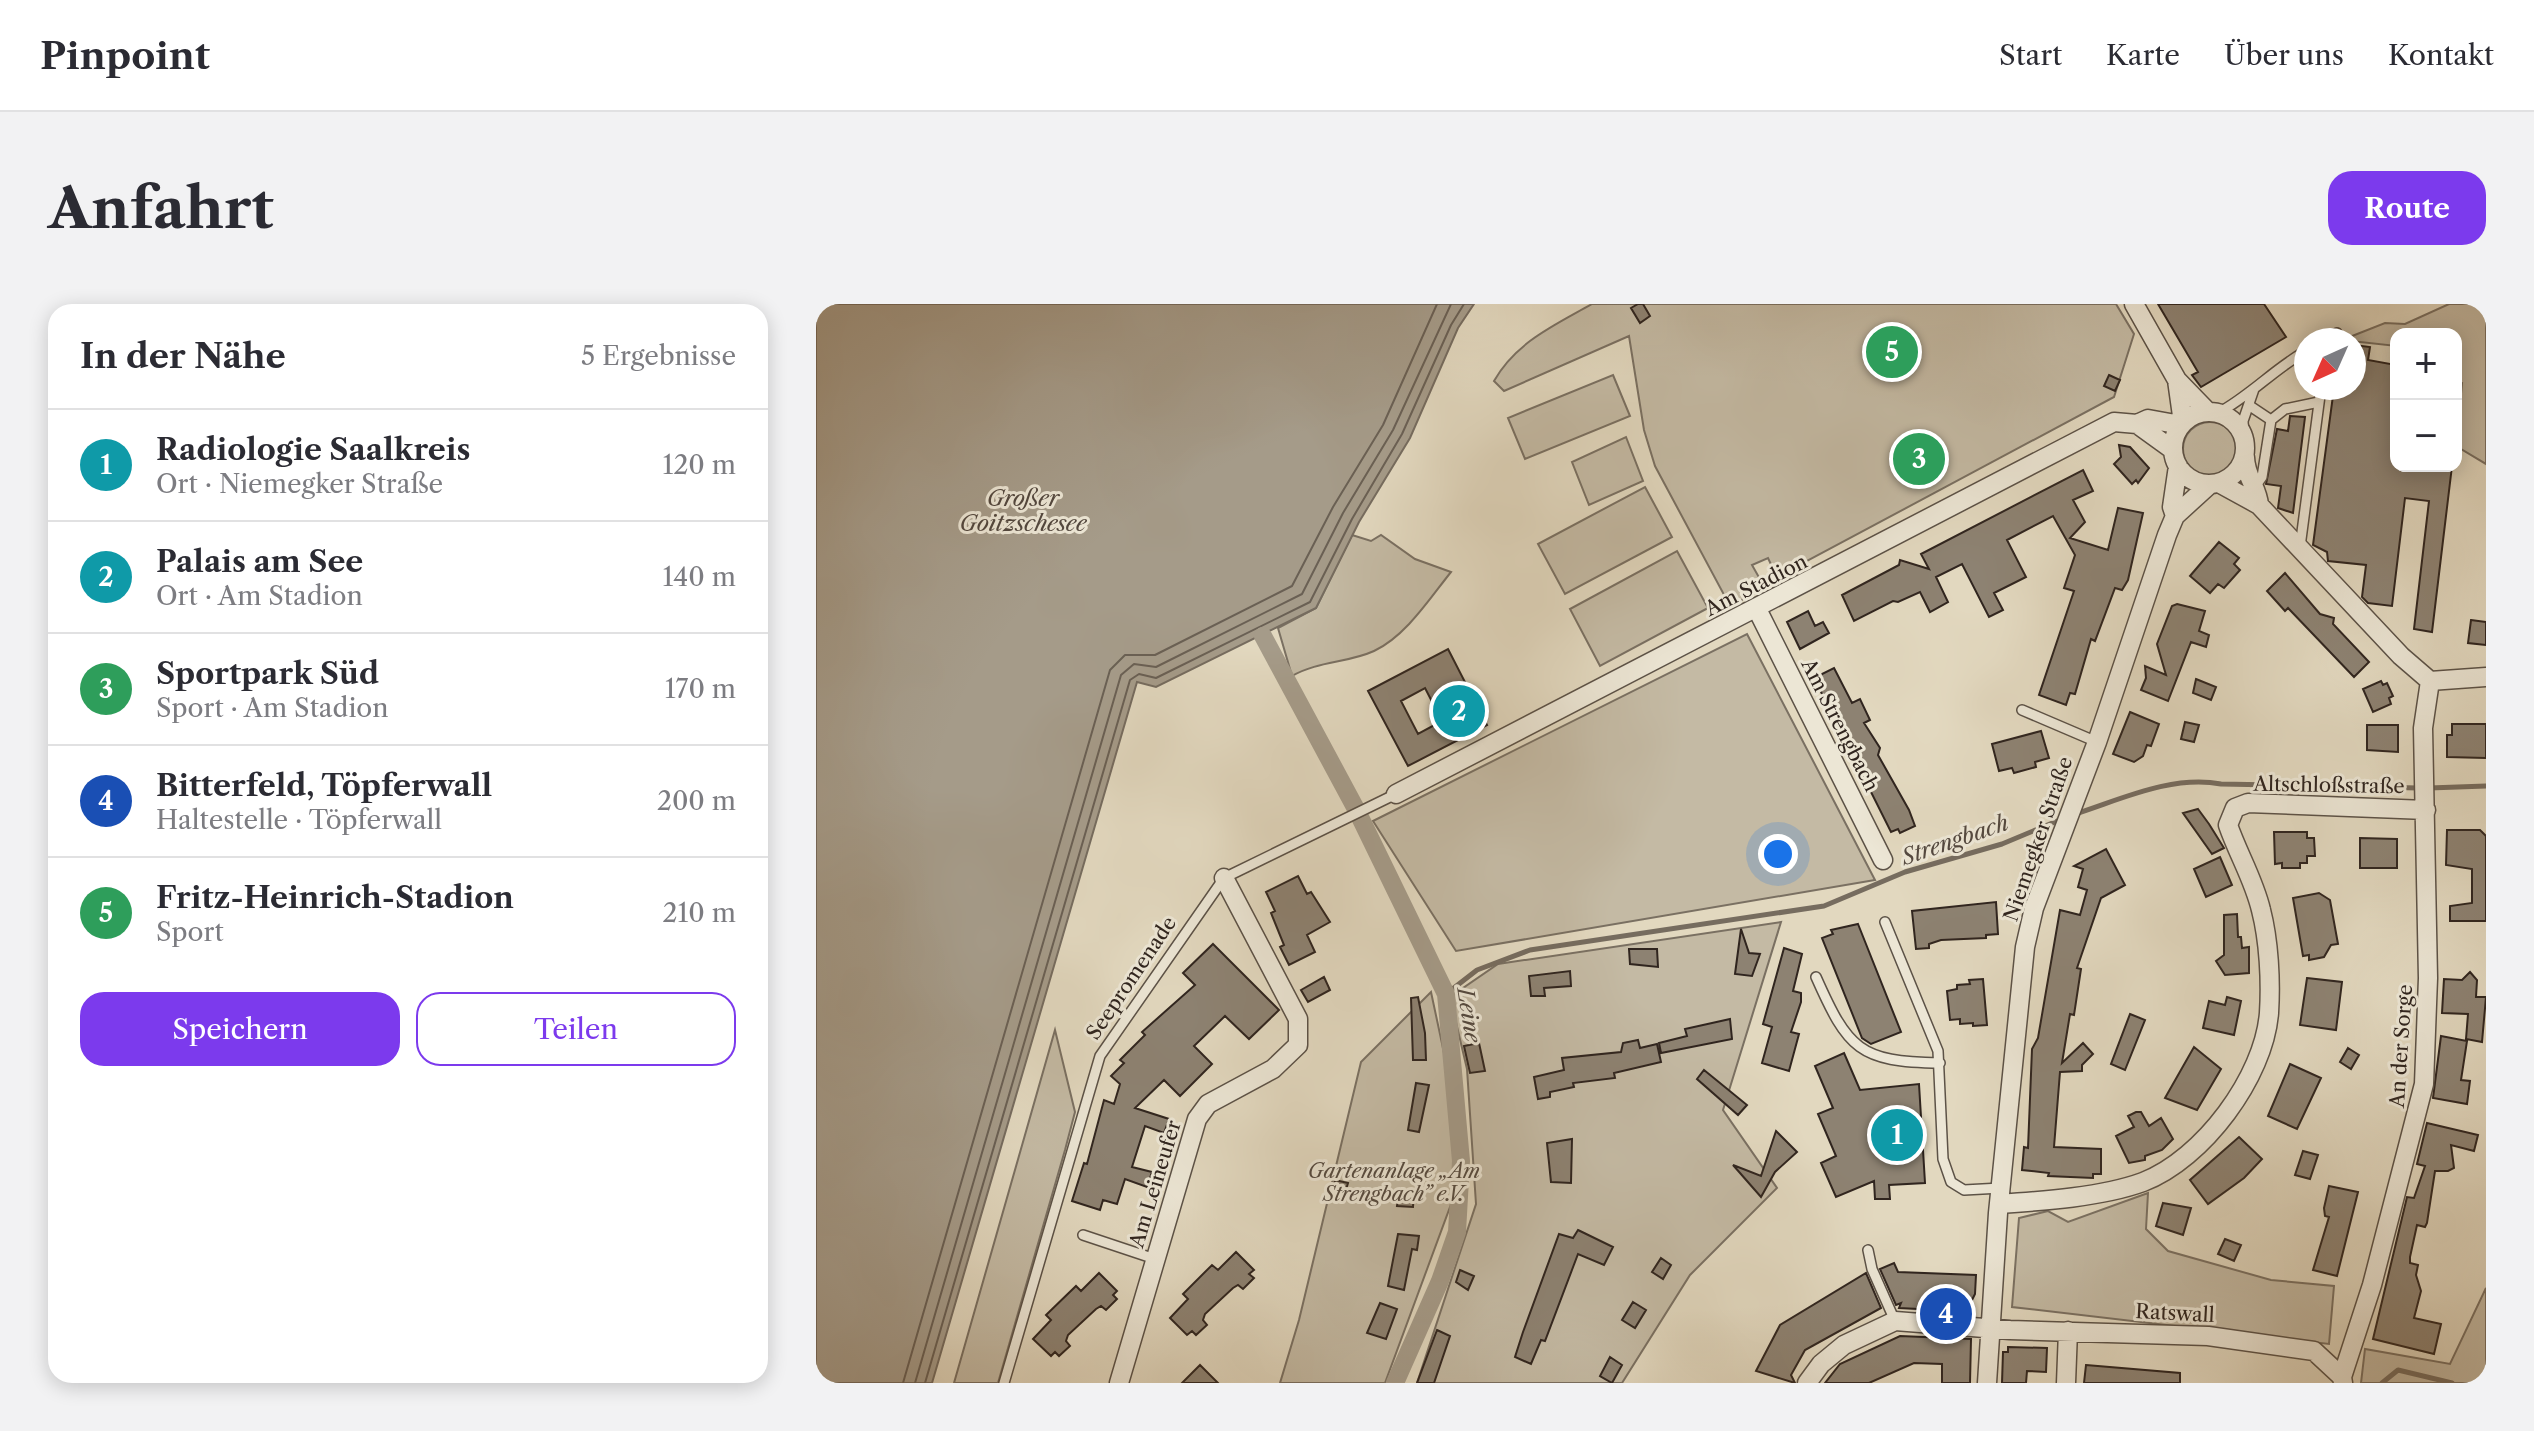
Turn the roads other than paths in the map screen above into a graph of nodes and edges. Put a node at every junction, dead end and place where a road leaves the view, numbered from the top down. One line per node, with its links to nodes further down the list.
1 (2134, 304): 3 (street, Niemegker Straße)
2 (2294, 358): 4 (lane)
3 (2177, 380): 7 (street, Niemegker Straße); 10 (street, Niemegker Straße)
4 (2254, 389): 6 (lane); 7 (lane)
5 (2319, 402): 8 (lane); 17 (lane)
6 (2250, 406): 8 (lane); 11 (lane)
7 (2213, 412): 10 (street); 11 (street, Niemegker Straße)
8 (2271, 420): 15 (lane)
9 (2137, 424): 10 (street, Am Stadion); 13 (street); 18 (street, Am Stadion)
10 (2182, 424): 13 (street, Niemegker Straße)
11 (2244, 437): 12 (street)
12 (2245, 457): 14 (street, Niemegker Straße); 15 (street)
13 (2175, 458): 14 (street); 16 (street, Niemegker Straße)
14 (2214, 484): 15 (street); 16 (street, Niemegker Straße)
15 (2256, 497): 17 (street)
16 (2175, 516): 22 (street, Niemegker Straße)
17 (2299, 550): 20 (street)
18 (1757, 609): 23 (street, Am Stadion); 25 (street, Am Strengbach)
19 (2486, 677): 20 (street)
20 (2430, 681): 24 (street, Altschloßstraße)
21 (2022, 710): 22 (lane)
22 (2097, 742): 30 (street, Niemegker Straße)
23 (1396, 794): 26 (lane, Seepromenade)
24 (2425, 806): 30 (street, Altschloßstraße); 37 (street, An der Sorge)
25 (1883, 860)
26 (1224, 878): 33 (street, Am Leineufer); 38 (lane, Seepromenade)
27 (1885, 922): 29 (lane)
28 (1816, 977): 29 (lane)
29 (1940, 1063): 30 (lane)
30 (2000, 1196): 35 (street, Niemegker Straße)
31 (1083, 1235): 33 (lane)
32 (1868, 1250): 34 (lane)
33 (1155, 1259): 39 (street, Am Leineufer)
34 (1895, 1321): 35 (street, Ratswall); 40 (street)
35 (1989, 1326): 36 (street, Ratswall); 41 (street, Niemegker Straße)
36 (2068, 1331): 37 (street, Ratswall); 42 (street)
37 (2342, 1380)
38 (1004, 1383)
39 (1119, 1383)
40 (1807, 1383)
41 (1987, 1383)
42 (2066, 1383)

